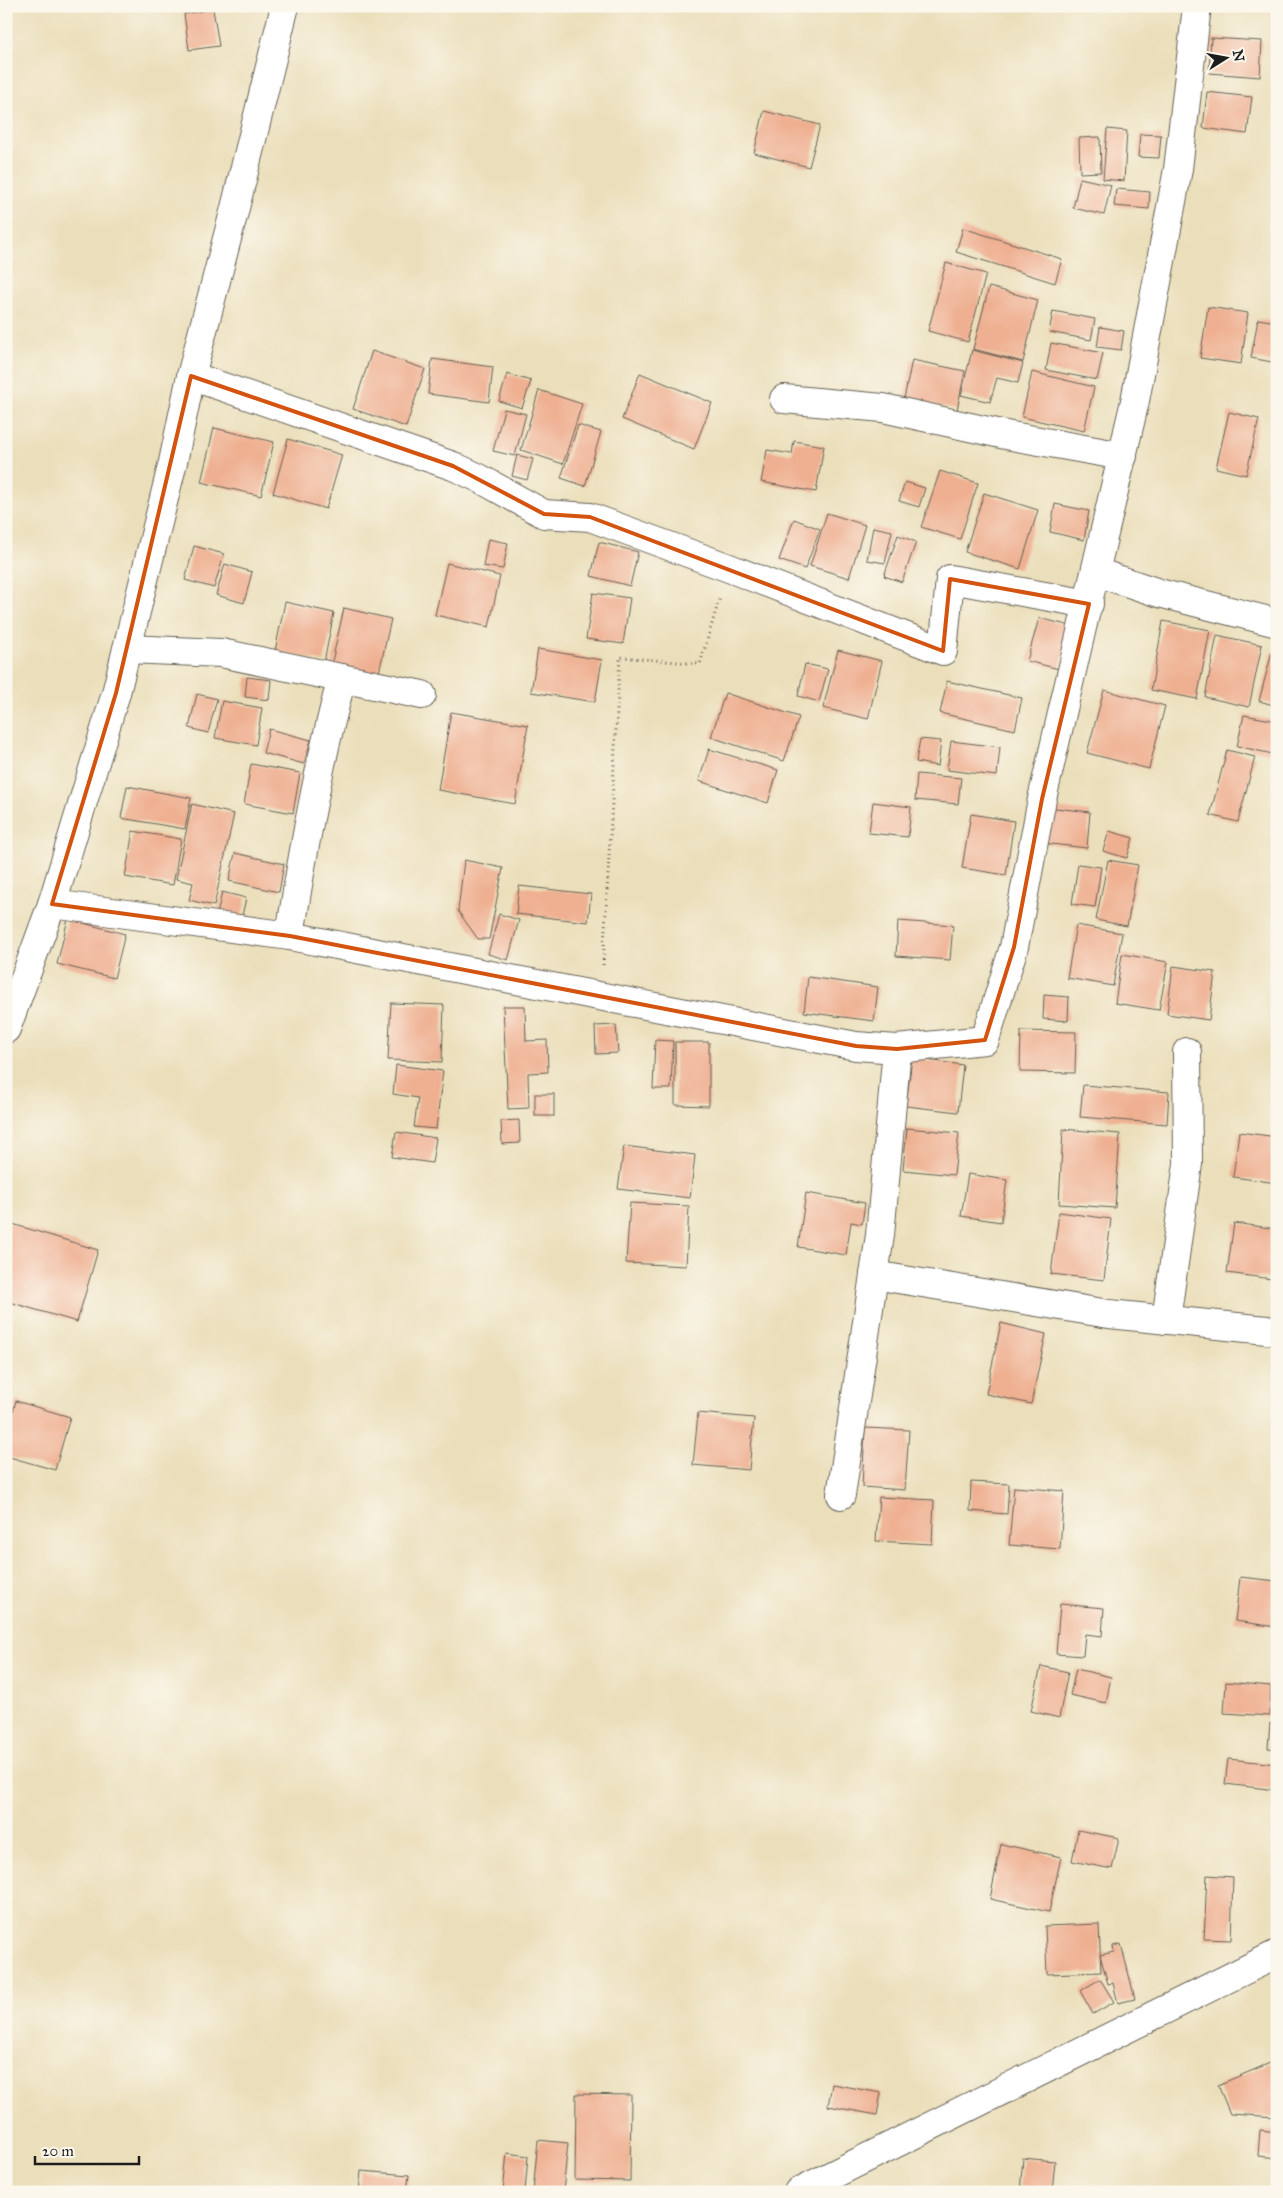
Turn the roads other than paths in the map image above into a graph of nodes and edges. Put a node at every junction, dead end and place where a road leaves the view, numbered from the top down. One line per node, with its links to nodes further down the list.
1 (285, 6): 3 (street)
2 (1197, 6): 5 (street)
3 (191, 376): 7 (street); 9 (street)
4 (784, 399): 5 (street)
5 (1123, 456): 6 (street)
6 (1096, 572): 7 (street); 8 (street)
7 (1089, 604): 15 (street)
8 (1277, 623)
9 (127, 649): 10 (street); 12 (street)
10 (342, 678): 11 (street); 13 (street)
11 (422, 695)
12 (52, 904): 13 (street); 14 (street)
13 (290, 936): 15 (street)
14 (6, 1029)
15 (897, 1048): 17 (street)
16 (1187, 1052): 18 (street)
17 (874, 1275): 18 (street); 20 (street)
18 (1166, 1320): 19 (street)
19 (1277, 1332)
20 (841, 1495)
21 (1277, 1954): 22 (street)
22 (798, 2192)

